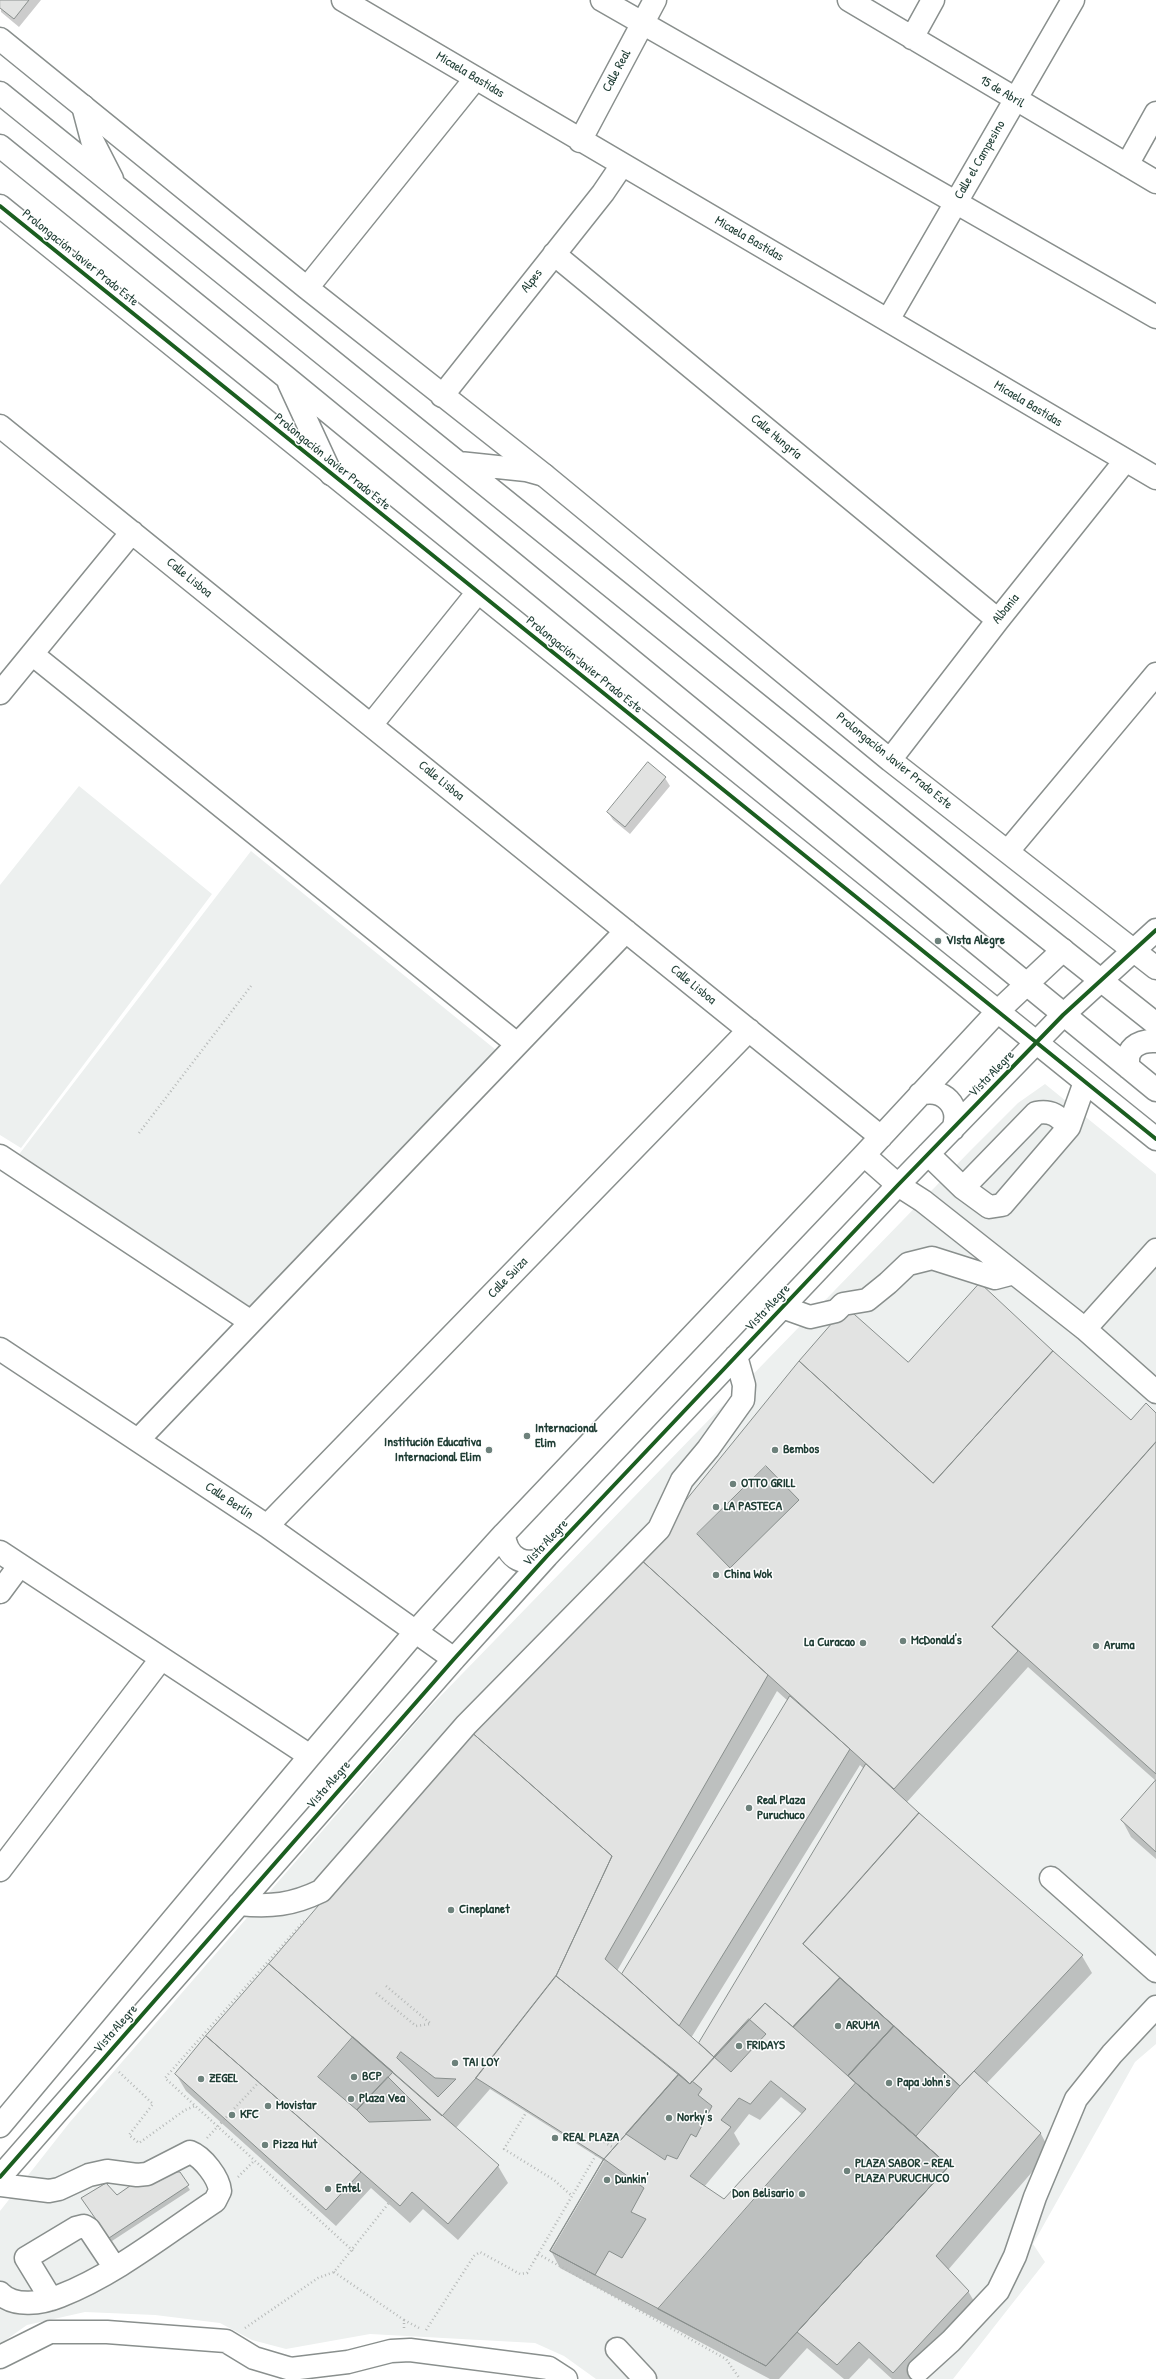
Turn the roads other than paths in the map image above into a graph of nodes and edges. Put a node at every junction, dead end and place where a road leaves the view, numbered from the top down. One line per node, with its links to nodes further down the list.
1 (343, 0): 10 (street, Micaela Bastidas)
2 (602, 0): 7 (street)
3 (655, 0): 7 (street, Calle Real)
4 (848, 0): 8 (street, 15 de Abril)
5 (934, 0): 8 (street)
6 (1073, 0): 12 (street, Calle el Campesino)
7 (643, 24): 15 (street, Calle Real); 21 (street)
8 (912, 38): 12 (street, 15 de Abril)
9 (0, 39): 13 (street, Prolongación Javier Prado Este)
10 (476, 78): 15 (street, Micaela Bastidas); 24 (street)
11 (0, 93): 20 (street)
12 (1014, 100): 18 (street, 15 de Abril); 21 (street, Calle el Campesino)
13 (82, 106): 20 (street); 24 (street, Prolongación Javier Prado Este)
14 (1156, 113): 18 (street)
15 (580, 141): 17 (street, Micaela Bastidas)
16 (0, 146): 27 (street)
17 (622, 165): 23 (street, Alpes); 26 (street, Micaela Bastidas)
18 (1126, 165): 19 (street, 15 de Abril)
19 (1156, 182)
20 (117, 189): 31 (street)
21 (955, 203): 25 (street); 26 (street, Calle el Campesino)
22 (0, 206): 32 (street, Prolongación Javier Prado Este)
23 (554, 254): 28 (street, Alpes); 37 (street, Calle Hungría)
24 (307, 288): 28 (street, Prolongación Javier Prado Este)
25 (1156, 317)
26 (888, 320): 30 (street, Micaela Bastidas)
27 (287, 378): 32 (street); 50 (street)
28 (442, 396): 33 (street, Prolongación Javier Prado Este)
29 (2, 433): 35 (street, Calle Lisboa)
30 (1125, 461): 34 (street, Micaela Bastidas); 37 (street, Albania)
31 (457, 462): 33 (street); 46 (street)
32 (331, 474): 36 (street, Prolongación Javier Prado Este)
33 (544, 475): 42 (street, Prolongación Javier Prado Este)
34 (1156, 478)
35 (132, 532): 38 (street); 41 (street, Calle Lisboa)
36 (478, 592): 41 (street); 51 (street, Prolongación Javier Prado Este)
37 (998, 620): 42 (street, Albania)
38 (32, 654): 40 (street); 57 (street)
39 (1156, 674): 43 (street)
40 (0, 693)
41 (371, 725): 45 (street, Calle Lisboa)
42 (890, 760): 43 (street, Prolongación Javier Prado Este)
43 (1008, 851): 47 (street, Prolongación Javier Prado Este)
44 (1156, 930): 47 (street, Vista Alegre)
45 (626, 931): 54 (street, Calle Lisboa); 57 (street)
46 (1063, 950): 49 (street); 50 (street, Vista Alegre)
47 (1135, 951): 48 (street, Prolongación Javier Prado Este); 49 (street, Vista Alegre)
48 (1156, 968)
49 (1102, 981): 52 (street, Vista Alegre); 53 (street)
50 (1026, 984): 51 (street, Vista Alegre); 52 (street)
51 (997, 1012): 56 (street, Prolongación Javier Prado Este); 61 (street, Vista Alegre)
52 (1063, 1015): 56 (street, Vista Alegre); 58 (street)
53 (1156, 1024)
54 (749, 1030): 64 (street, Calle Lisboa); 80 (street, Calle Suiza)
55 (1156, 1041): 58 (street)
56 (1036, 1043): 59 (street, Prolongación Javier Prado Este); 63 (street, Vista Alegre)
57 (517, 1044): 74 (street)
58 (1129, 1068): 60 (street)
59 (1085, 1082): 62 (street); 65 (street, Prolongación Javier Prado Este)
60 (1156, 1090)
61 (920, 1094): 63 (street); 64 (street, Vista Alegre)
62 (1069, 1128): 70 (street); 70 (street)
63 (953, 1129): 66 (street, Vista Alegre)
64 (881, 1137): 67 (street, Vista Alegre)
65 (1156, 1139)
66 (928, 1154): 69 (street, Vista Alegre); 70 (street)
67 (864, 1155): 69 (street); 81 (street, Vista Alegre)
68 (0, 1156): 74 (street)
69 (898, 1185): 72 (street); 73 (street, Vista Alegre)
70 (963, 1188)
71 (1156, 1250): 75 (street)
72 (1014, 1273): 73 (street); 75 (street)
73 (782, 1307): 77 (street, Vista Alegre)
74 (251, 1322): 79 (street)
75 (1085, 1329): 78 (street)
76 (0, 1349): 79 (street, Calle Berlín)
77 (736, 1356): 83 (street, Vista Alegre); 92 (street)
78 (1156, 1392)
79 (138, 1440): 80 (street, Calle Berlín)
80 (267, 1526): 86 (street, Calle Berlín)
81 (504, 1534): 83 (street); 86 (street, Vista Alegre)
82 (0, 1552): 84 (street)
83 (547, 1556): 87 (street, Vista Alegre)
84 (20, 1565): 85 (street); 88 (street)
85 (0, 1592)
86 (417, 1630): 87 (street, Calle Berlín); 89 (street, Vista Alegre)
87 (454, 1658): 92 (street, Vista Alegre)
88 (161, 1659): 89 (street); 90 (street)
89 (310, 1756): 95 (street, Vista Alegre)
90 (0, 1870)
91 (1050, 1878): 93 (street)
92 (239, 1904): 96 (street, Vista Alegre)
93 (1156, 1971)
94 (1156, 2007): 103 (street)
95 (0, 2126)
96 (0, 2177)
97 (0, 2185): 98 (street)
98 (115, 2268): 100 (street); 100 (street)
99 (0, 2293): 100 (street)
100 (51, 2299)
101 (617, 2349): 105 (street)
102 (0, 2357): 104 (street)
103 (919, 2370)
104 (566, 2379)
105 (644, 2379)

